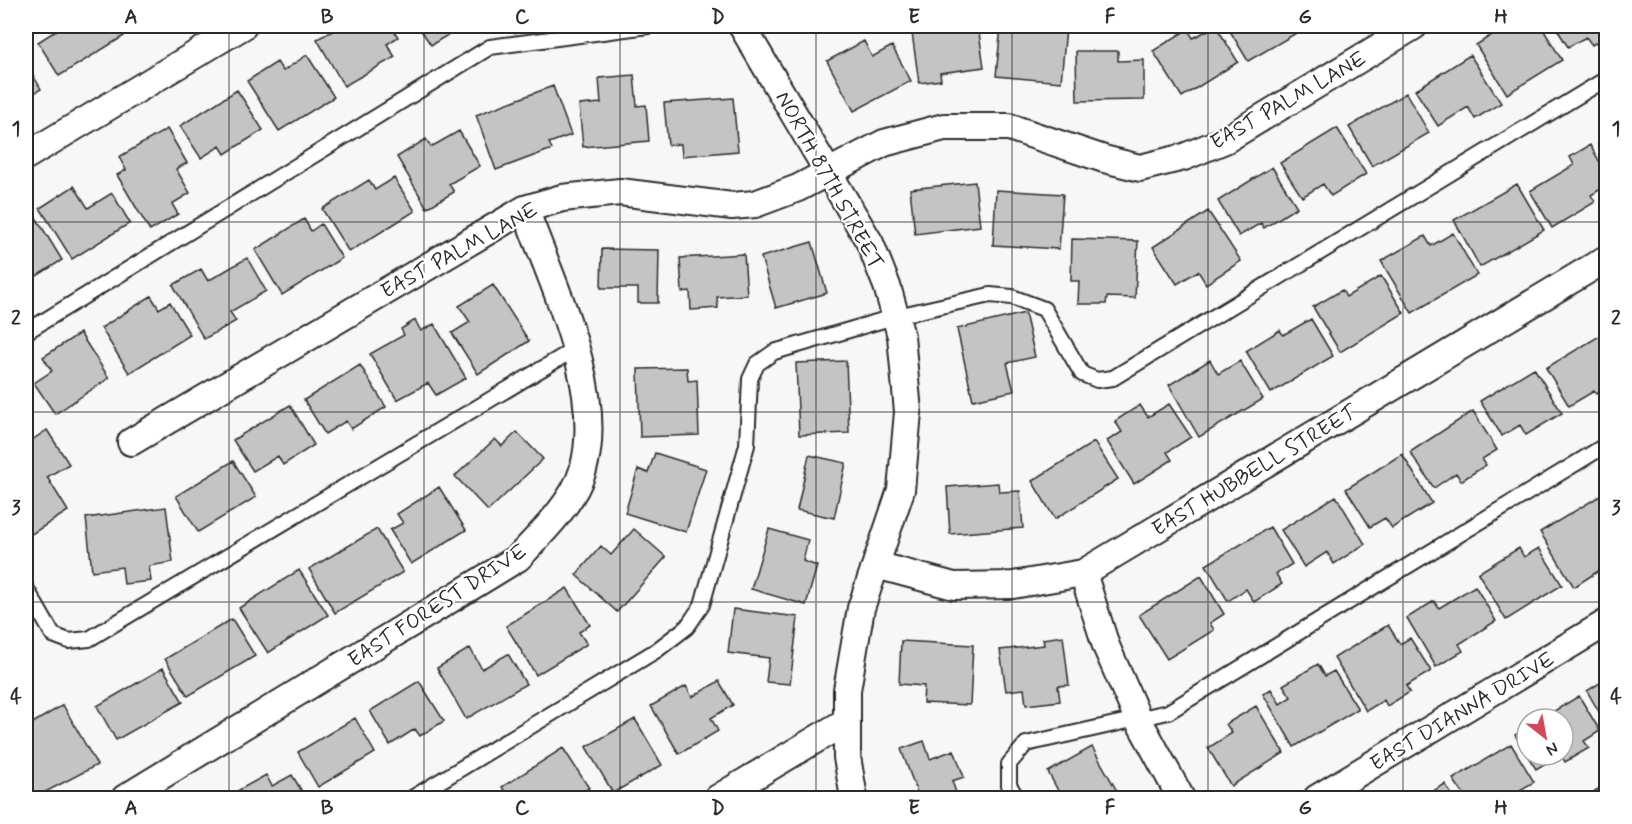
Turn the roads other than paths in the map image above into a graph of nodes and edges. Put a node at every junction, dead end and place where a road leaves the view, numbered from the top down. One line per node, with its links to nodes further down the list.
1 (243, 26): 6 (street)
2 (648, 26): 11 (lane)
3 (742, 26): 7 (street, NORTH 87TH STREET)
4 (1414, 26): 7 (street, EAST PALM LANE)
5 (1606, 80): 10 (lane)
6 (26, 156)
7 (828, 172): 8 (street, EAST PALM LANE); 10 (street, NORTH 87TH STREET)
8 (525, 209): 12 (street, EAST FOREST DRIVE); 13 (street, EAST PALM LANE)
9 (1606, 259): 16 (street, EAST HUBBELL STREET)
10 (897, 316): 15 (street, NORTH 87TH STREET); 23 (lane)
11 (26, 332)
12 (575, 349): 17 (lane); 22 (street, EAST FOREST DRIVE)
13 (131, 442)
14 (1606, 445): 19 (lane)
15 (876, 564): 16 (street, EAST HUBBELL STREET); 20 (street, NORTH 87TH STREET)
16 (1083, 573): 19 (street)
17 (26, 588)
18 (1606, 623): 28 (street, EAST DIANNA DRIVE)
19 (1138, 719): 26 (lane); 27 (street)
20 (845, 722): 24 (street); 25 (street, NORTH 87TH STREET)
21 (1606, 794): 29 (lane)
22 (125, 798)
23 (412, 798)
24 (718, 798)
25 (854, 798)
26 (1017, 798)
27 (1181, 798)
28 (1317, 798)
29 (1599, 798)

